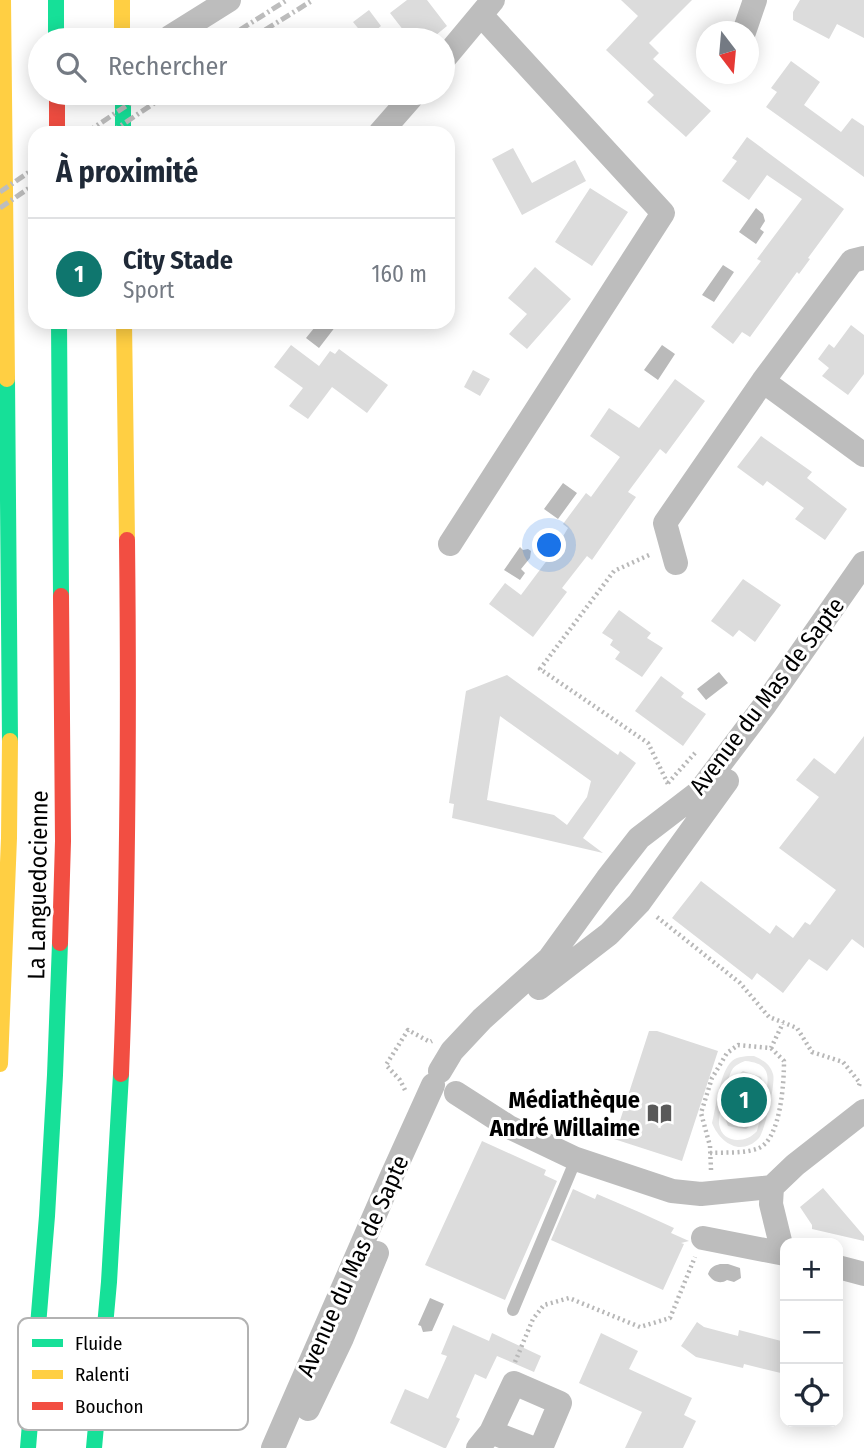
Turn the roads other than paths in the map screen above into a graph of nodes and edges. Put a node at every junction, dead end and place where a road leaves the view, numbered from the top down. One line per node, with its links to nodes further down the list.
1 (3, 0): 27 (highway, La Languedocienne)
2 (56, 0): 8 (highway)
3 (122, 0): 9 (highway)
4 (229, 0): 10 (street)
5 (755, 0): 7 (street)
6 (487, 7): 11 (street); 23 (street)
7 (748, 21)
8 (56, 28)
9 (122, 28)
10 (184, 28)
11 (455, 46)
12 (57, 105): 15 (highway)
13 (123, 105): 16 (highway)
14 (404, 105): 17 (street)
15 (57, 126)
16 (123, 126)
17 (386, 126)
18 (864, 258): 21 (street)
19 (59, 329): 38 (highway, La Languedocienne)
20 (124, 329): 39 (highway)
21 (763, 381): 22 (street); 24 (street)
22 (864, 455)
23 (450, 544)
24 (673, 554)
25 (864, 563): 28 (street, Avenue du Mas de Sapte)
26 (864, 582): 28 (street, Avenue du Mas de Sapte)
27 (0, 1064)
28 (445, 1084): 30 (street); 45 (street, Avenue du Mas de Sapte); 46 (street, Avenue du Mas de Sapte)
29 (860, 1102): 31 (street)
30 (576, 1160): 31 (street); 37 (lane)
31 (772, 1187): 33 (street)
32 (703, 1238): 34 (street)
33 (780, 1238)
34 (780, 1252)
35 (843, 1268): 36 (street)
36 (864, 1274)
37 (513, 1310)
38 (38, 1318)
39 (106, 1318)
40 (29, 1430): 43 (highway, La Languedocienne)
41 (96, 1430): 44 (highway)
42 (484, 1440): 47 (street); 48 (street)
43 (28, 1448)
44 (94, 1448)
45 (273, 1448)
46 (291, 1448)
47 (532, 1448)
48 (541, 1448)

